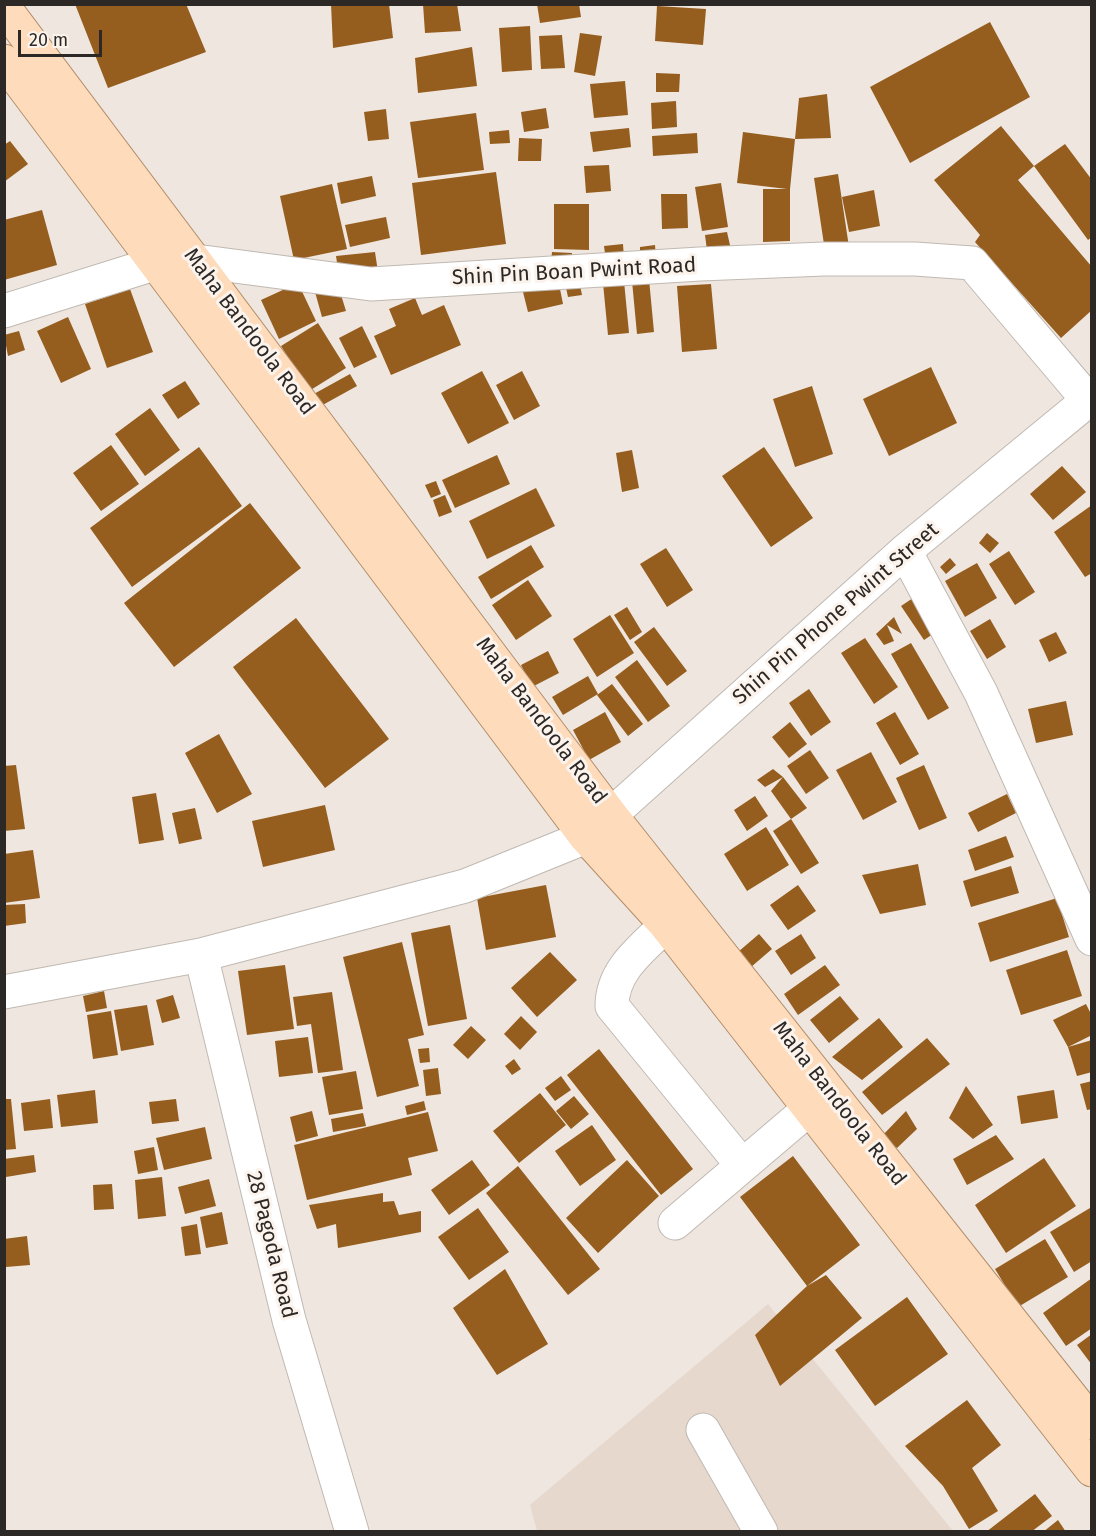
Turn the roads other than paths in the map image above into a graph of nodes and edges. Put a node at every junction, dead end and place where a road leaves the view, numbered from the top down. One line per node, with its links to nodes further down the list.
1 (4, 8): 3 (main road, Maha Bandoola Road)
2 (4, 61): 4 (main road, Maha Bandoola Road)
3 (196, 261): 4 (street, Shin Pin Boan Pwint Road); 6 (street, Shin Pin Boan Pwint Road); 8 (main road, Maha Bandoola Road)
4 (157, 263): 5 (street, Shin Pin Boan Pwint Road); 9 (main road, Maha Bandoola Road)
5 (4, 311)
6 (1090, 399): 7 (street, Shin Pin Phone Pwint Street)
7 (905, 551): 8 (street, Shin Pin Phone Pwint Street); 11 (street)
8 (610, 814): 9 (street, Shin Pin Phone Pwint Street); 17 (main road, Maha Bandoola Road)
9 (586, 837): 10 (main road, Maha Bandoola Road); 12 (street)
10 (666, 925): 14 (main road, Maha Bandoola Road); 15 (street)
11 (1092, 939)
12 (201, 955): 13 (street); 20 (street, 28 Pagoda Road)
13 (4, 992)
14 (809, 1109): 15 (street); 19 (main road, Maha Bandoola Road)
15 (742, 1165): 16 (street)
16 (675, 1223)
17 (1092, 1423)
18 (703, 1430): 21 (street)
19 (1092, 1470)
20 (352, 1532)
21 (761, 1532)

